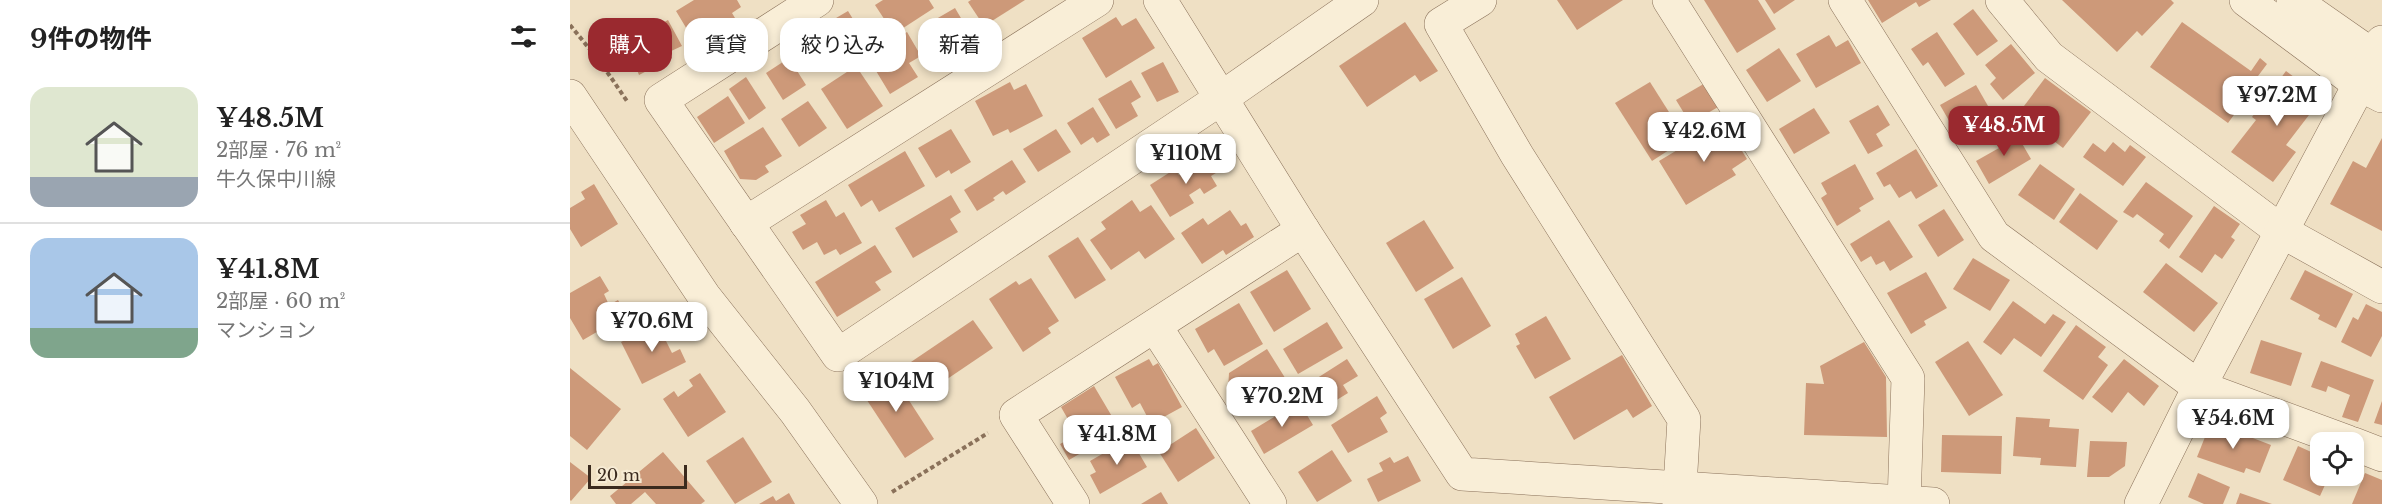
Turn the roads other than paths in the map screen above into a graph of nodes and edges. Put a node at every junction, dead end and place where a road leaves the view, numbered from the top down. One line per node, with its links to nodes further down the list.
1 (817, 0): 14 (street)
2 (1097, 0): 14 (street)
3 (1160, 0): 13 (street)
4 (1362, 0): 13 (street)
5 (1480, 0): 23 (street)
6 (1669, 0): 25 (street)
7 (1845, 0): 19 (street)
8 (2002, 0): 16 (street)
9 (2246, 0): 11 (street)
10 (2293, 0): 11 (street)
11 (2376, 68): 16 (street)
12 (570, 96): 24 (street)
13 (1223, 97): 14 (street); 15 (street)
14 (746, 223)
15 (1303, 230): 18 (street); 23 (street)
16 (2281, 231): 17 (street); 19 (street)
17 (2382, 287)
18 (1155, 326): 26 (street); 27 (street)
19 (2199, 387): 20 (street); 28 (street)
20 (2321, 432)
21 (2364, 448): 22 (street)
22 (2382, 455)
23 (1680, 496): 25 (street)
24 (874, 499)
25 (1914, 503)
26 (1073, 504)
27 (1270, 504)
28 (2141, 504)

